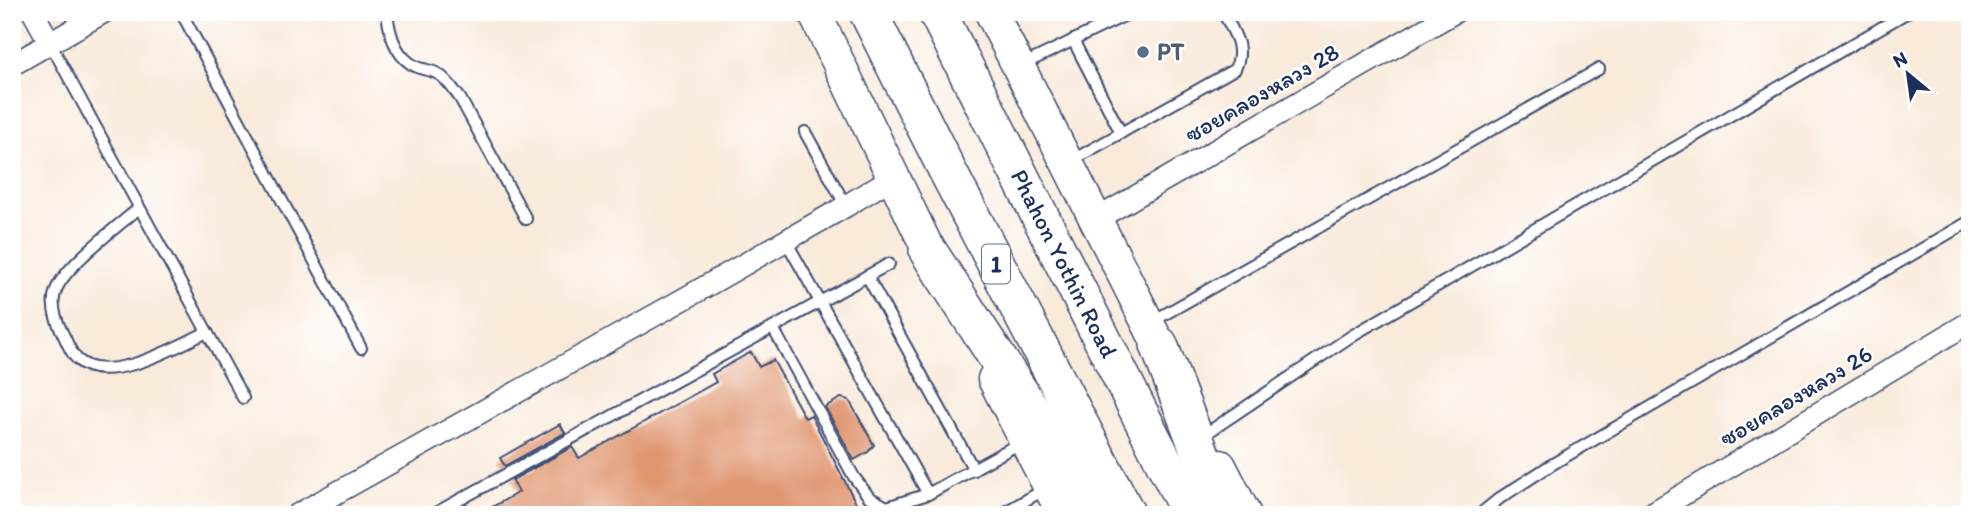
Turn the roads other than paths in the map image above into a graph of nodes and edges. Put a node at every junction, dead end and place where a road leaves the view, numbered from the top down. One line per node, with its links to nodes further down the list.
1 (33, 12): 14 (street)
2 (104, 12): 14 (street)
3 (181, 12): 36 (lane)
4 (387, 12): 24 (lane)
5 (814, 12): 21 (main road, 1)
6 (868, 12): 48 (highway, 1)
7 (937, 12): 49 (highway, Phahon Yothin Road)
8 (1132, 12): 13 (lane)
9 (1223, 12): 19 (lane)
10 (1455, 12): 25 (street, ซอยคลองหลวง 28)
11 (1908, 12): 38 (lane)
12 (998, 15): 16 (main road, Phahon Yothin Road)
13 (1073, 40): 16 (lane); 19 (lane)
14 (50, 43): 15 (street); 23 (lane)
15 (14, 61)
16 (1018, 67): 20 (main road, Phahon Yothin Road)
17 (1599, 69): 35 (lane)
18 (805, 131): 22 (lane)
19 (1121, 133): 20 (lane)
20 (1067, 164): 25 (main road, Phahon Yothin Road)
21 (892, 177): 22 (street); 28 (main road, 1)
22 (846, 206): 27 (street)
23 (139, 208): 34 (lane); 34 (lane)
24 (526, 219)
25 (1095, 220): 35 (main road, Phahon Yothin Road)
26 (1970, 221): 52 (lane)
27 (786, 241): 31 (lane); 43 (street)
28 (928, 251): 39 (main road, 1); 47 (highway)
29 (889, 264): 30 (lane)
30 (867, 276): 31 (lane); 40 (lane)
31 (820, 302): 33 (lane); 42 (lane)
32 (1970, 322): 53 (street, ซอยคลองหลวง 26)
33 (773, 328): 42 (lane); 44 (lane)
34 (207, 332): 37 (lane)
35 (1154, 334): 38 (main road, Phahon Yothin Road); 50 (highway)
36 (361, 348)
37 (243, 398)
38 (1204, 435): 51 (main road, Phahon Yothin Road)
39 (1026, 440): 40 (lane); 41 (main road, 1)
40 (974, 470): 42 (lane)
41 (1049, 486): 45 (lane); 46 (main road, 1)
42 (928, 494)
43 (296, 515)
44 (432, 515)
45 (1000, 515)
46 (1064, 515)
47 (1098, 515)
48 (1127, 515)
49 (1191, 515)
50 (1224, 515)
51 (1245, 515)
52 (1479, 515)
53 (1649, 515)

